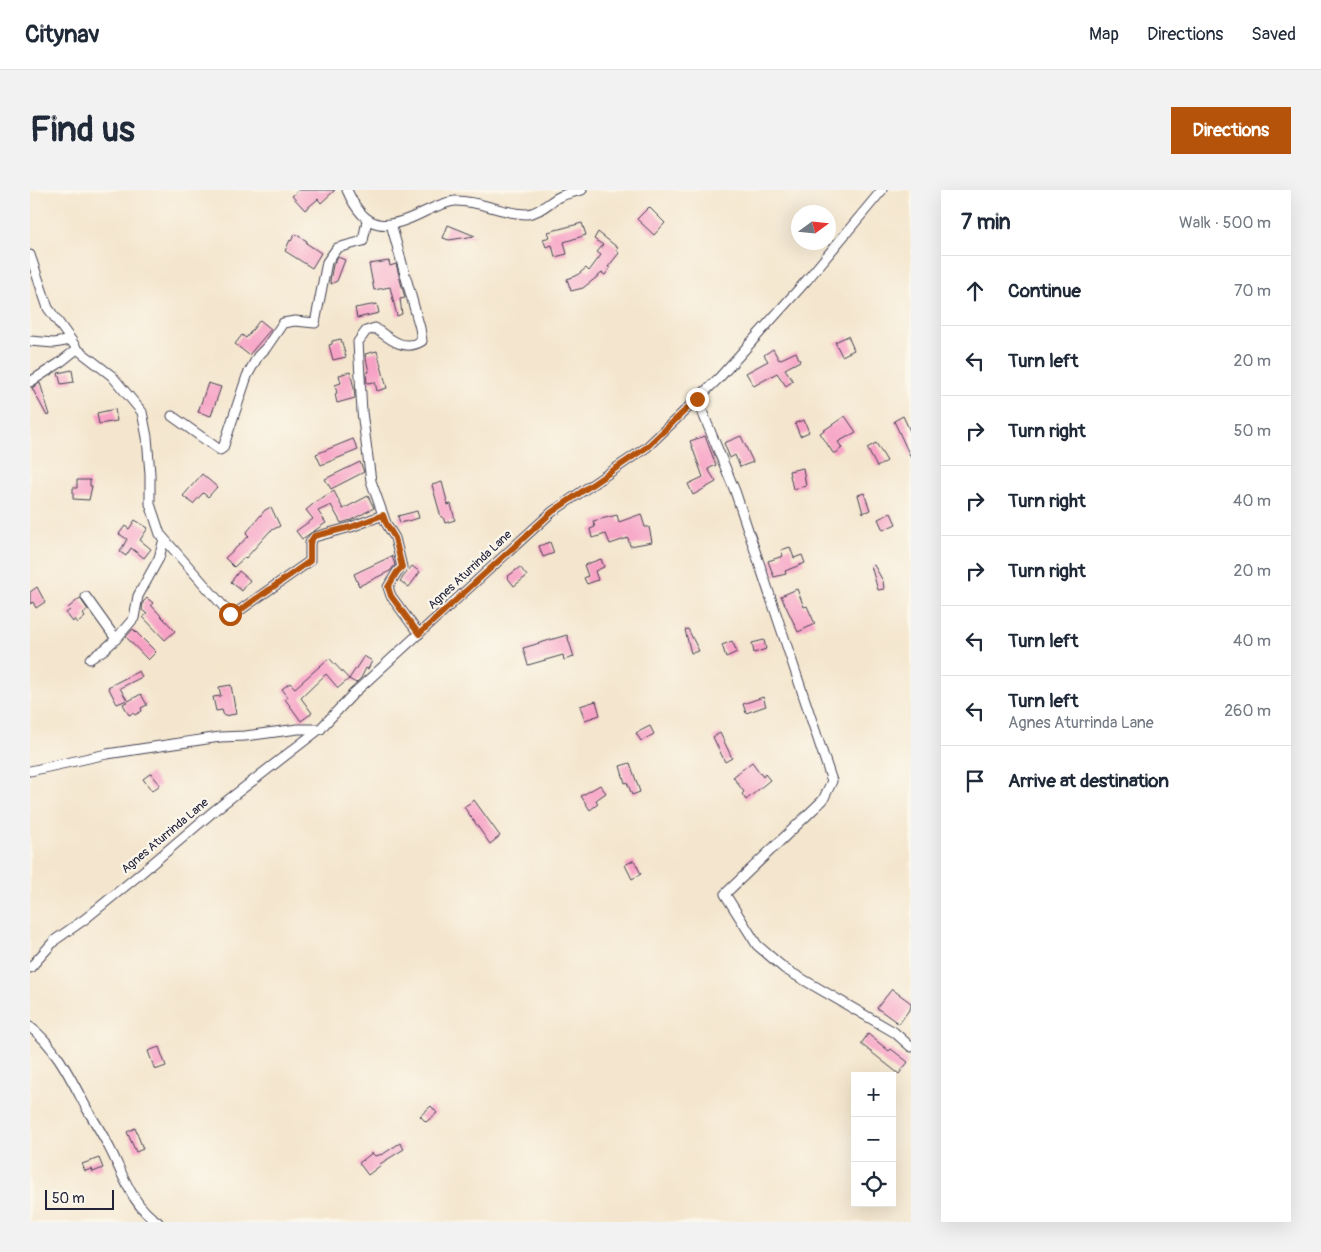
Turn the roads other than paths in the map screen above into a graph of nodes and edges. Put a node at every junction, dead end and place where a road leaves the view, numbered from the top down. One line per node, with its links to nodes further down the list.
1 (347, 190): 4 (street)
2 (582, 190): 5 (street)
3 (882, 190): 11 (street, Agnes Aturrinda Lane)
4 (367, 220): 5 (street); 12 (street)
5 (391, 224): 13 (street)
6 (30, 255): 7 (street)
7 (71, 340): 8 (street); 9 (street)
8 (30, 341)
9 (77, 349): 10 (street); 14 (street)
10 (30, 382)
11 (697, 399): 16 (street, Agnes Aturrinda Lane); 23 (street)
12 (172, 416)
13 (383, 515): 14 (street); 16 (street)
14 (164, 539): 17 (street)
15 (86, 597): 17 (street)
16 (419, 634): 19 (street, Agnes Aturrinda Lane)
17 (116, 639): 18 (street)
18 (90, 660)
19 (321, 728): 20 (street); 21 (street, Agnes Aturrinda Lane)
20 (30, 771)
21 (30, 968)
22 (30, 1027): 24 (street)
23 (911, 1047)
24 (158, 1222)

